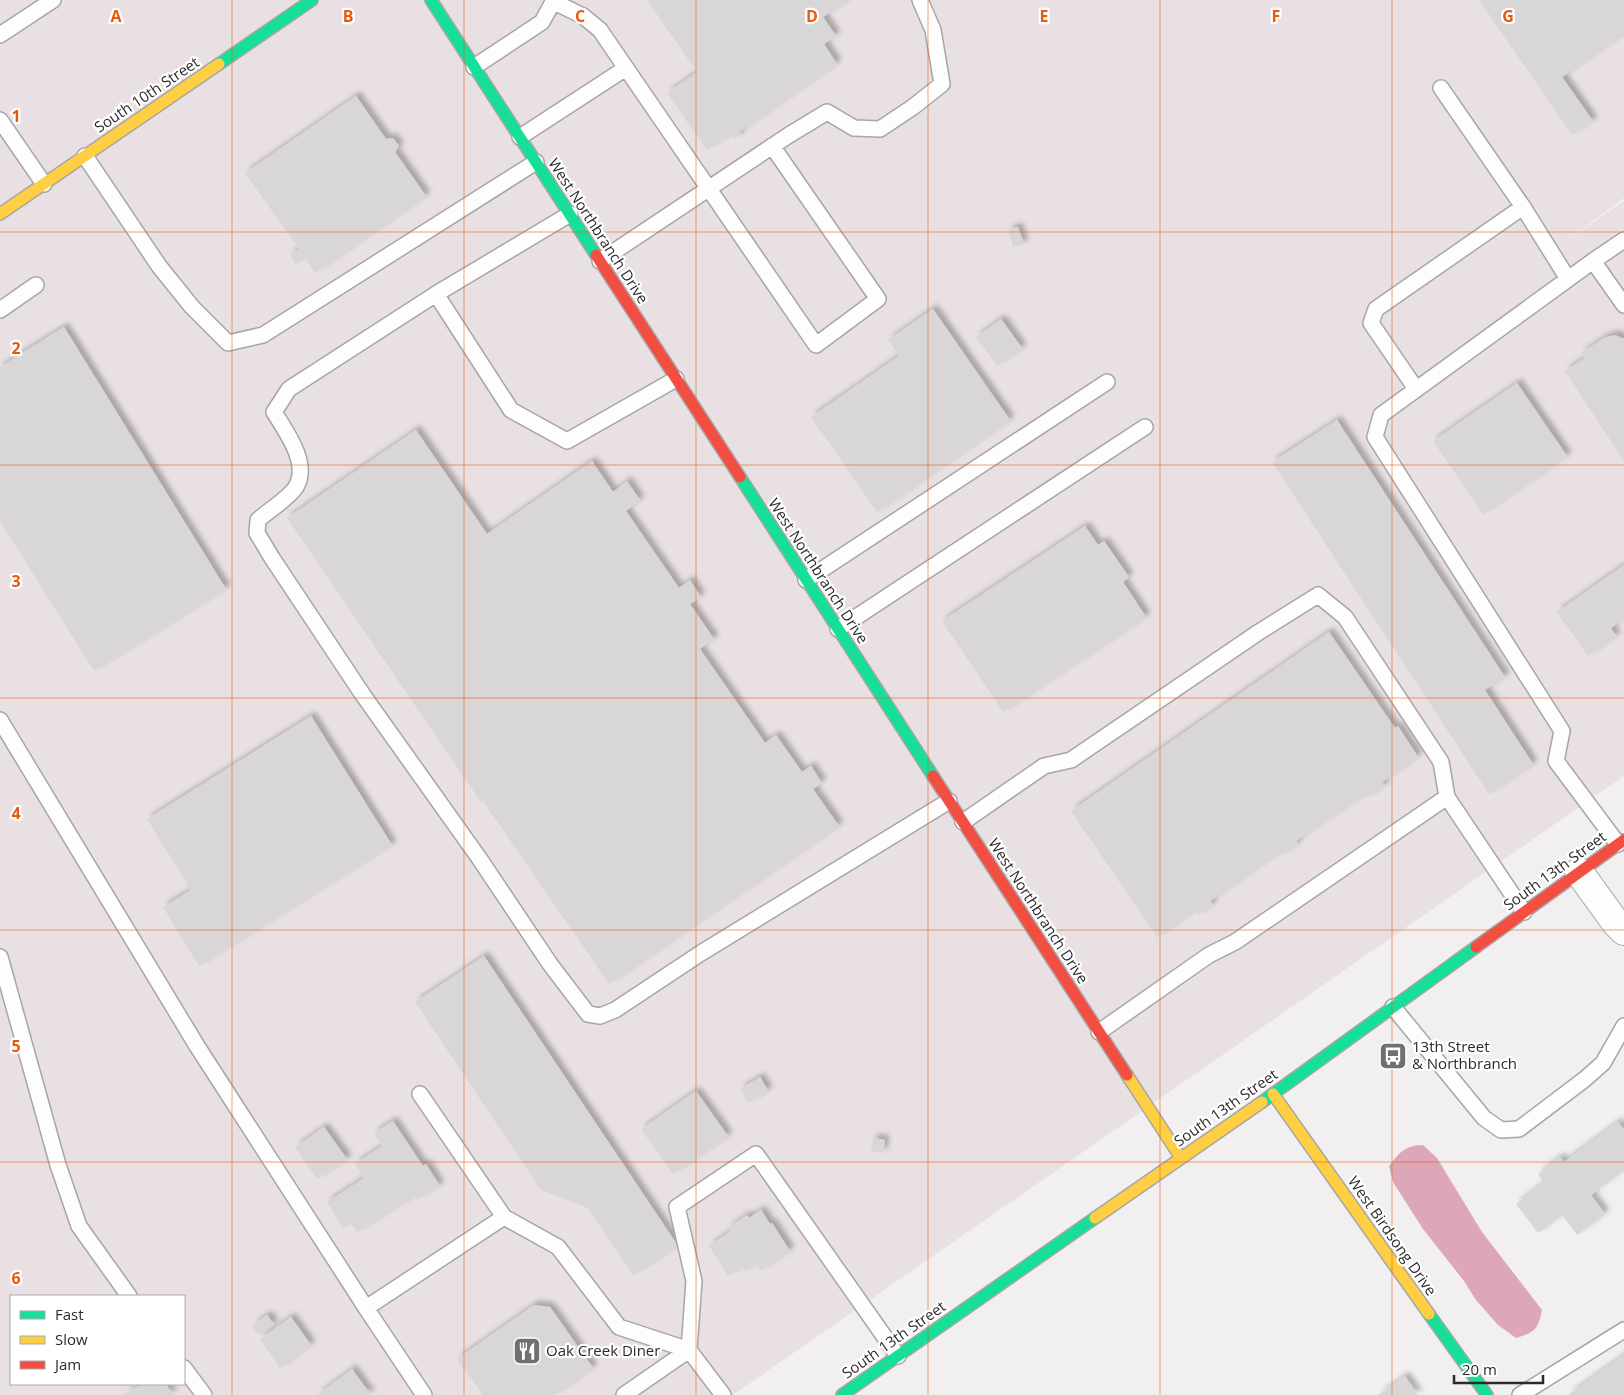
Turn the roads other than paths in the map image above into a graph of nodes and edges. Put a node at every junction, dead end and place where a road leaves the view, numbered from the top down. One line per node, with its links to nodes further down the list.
1 (53, 0): 6 (lane)
2 (312, 0): 13 (street, South 10th Street)
3 (431, 0): 7 (street, West Northbranch Drive)
4 (920, 0): 12 (lane)
5 (554, 1): 7 (lane); 8 (lane)
6 (0, 35)
7 (474, 67): 11 (street, West Northbranch Drive)
8 (626, 68): 11 (lane); 16 (lane)
9 (1441, 88): 17 (lane)
10 (0, 120): 15 (lane)
11 (520, 137): 14 (street, West Northbranch Drive)
12 (772, 146): 16 (lane); 16 (lane)
13 (85, 156): 14 (lane); 15 (street, South 10th Street)
14 (536, 162): 19 (street, West Northbranch Drive)
15 (44, 184): 18 (street, South 10th Street)
16 (709, 188): 21 (lane)
17 (1523, 207): 23 (lane); 30 (lane)
18 (0, 214)
19 (570, 214): 21 (street, West Northbranch Drive); 25 (lane)
20 (1624, 240): 22 (lane)
21 (600, 261): 28 (street, West Northbranch Drive)
22 (1593, 261): 23 (lane); 26 (lane)
23 (1568, 279): 30 (lane)
24 (36, 285): 27 (lane)
25 (436, 294): 28 (lane); 36 (lane)
26 (1624, 305)
27 (0, 310)
28 (676, 379): 32 (street, West Northbranch Drive)
29 (1107, 382): 32 (lane)
30 (1416, 389): 38 (lane)
31 (1145, 427): 33 (lane)
32 (806, 580): 33 (street, West Northbranch Drive)
33 (838, 629): 36 (street, West Northbranch Drive)
34 (0, 720): 51 (lane)
35 (1447, 797): 37 (lane); 40 (lane); 45 (lane)
36 (949, 801): 37 (street, West Northbranch Drive)
37 (963, 822): 45 (street, West Northbranch Drive)
38 (1621, 842): 39 (street, South 13th Street)
39 (1579, 872): 40 (street, South 13th Street); 41 (street)
40 (1524, 912): 43 (street, South 13th Street)
41 (1624, 931)
42 (0, 957): 50 (lane)
43 (1393, 1007): 44 (lane); 47 (street, South 13th Street)
44 (1624, 1026)
45 (1099, 1032): 48 (street, West Northbranch Drive)
46 (420, 1094): 49 (lane)
47 (1273, 1094): 48 (street, South 13th Street); 61 (street, West Birdsong Drive)
48 (1181, 1158): 54 (street, South 13th Street)
49 (504, 1216): 51 (lane); 53 (lane)
50 (128, 1295)
51 (366, 1308): 57 (lane)
52 (1624, 1330): 62 (lane)
53 (688, 1350): 54 (lane); 58 (lane); 59 (lane)
54 (898, 1356): 60 (street, South 13th Street)
55 (185, 1369): 56 (lane)
56 (204, 1395)
57 (424, 1395)
58 (624, 1395)
59 (723, 1395)
60 (842, 1395)
61 (1486, 1395)
62 (1520, 1395)

